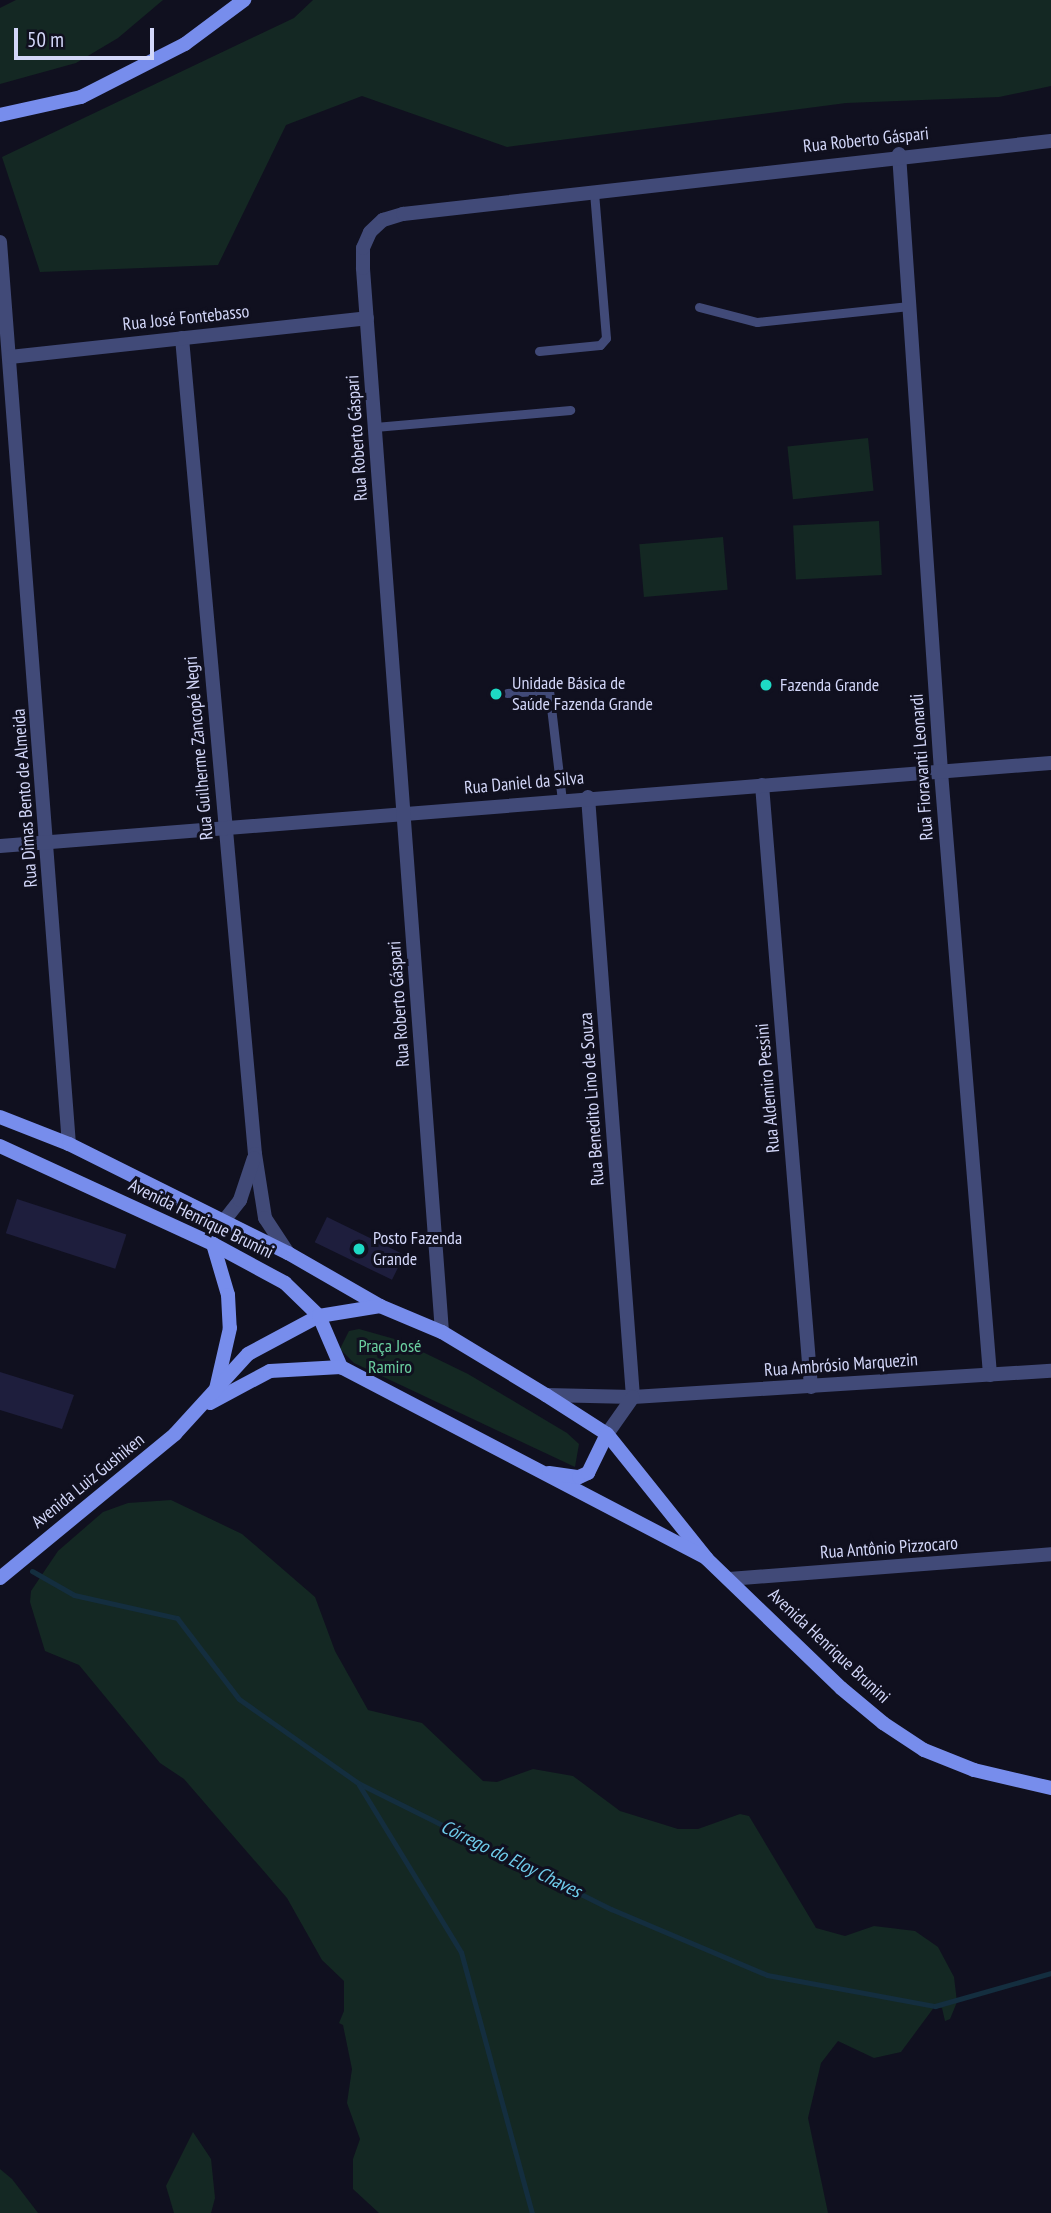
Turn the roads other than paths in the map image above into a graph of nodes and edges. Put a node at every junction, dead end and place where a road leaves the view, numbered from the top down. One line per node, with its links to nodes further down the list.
1 (244, 0): 2 (main road)
2 (0, 115)
3 (1051, 141): 4 (street, Rua Roberto Gáspari)
4 (899, 155): 5 (street, Rua Roberto Gáspari); 7 (street, Rua Fioravanti Leonardi)
5 (594, 191): 9 (street, Rua Roberto Gáspari); 11 (lane)
6 (0, 242): 12 (street, Rua Dimas Bento de Almeida)
7 (909, 306): 8 (lane); 17 (street, Rua Fioravanti Leonardi)
8 (699, 307)
9 (367, 318): 10 (street, Rua José Fontebasso); 14 (street, Rua Roberto Gáspari)
10 (182, 338): 12 (street, Rua José Fontebasso); 22 (street, Rua Guilherme Zancopé Negri)
11 (539, 351)
12 (10, 357): 23 (street, Rua Dimas Bento de Almeida)
13 (570, 410): 14 (lane)
14 (375, 427): 21 (street, Rua Roberto Gáspari)
15 (508, 693): 20 (lane)
16 (1051, 763): 17 (street, Rua Daniel da Silva)
17 (941, 772): 18 (street, Rua Daniel da Silva); 37 (street, Rua Fioravanti Leonardi)
18 (762, 785): 19 (street, Rua Daniel da Silva); 38 (street, Rua Aldemiro Pessini)
19 (589, 797): 20 (street, Rua Daniel da Silva); 41 (street, Rua Benedito Lino de Souza)
20 (562, 800): 21 (street, Rua Daniel da Silva)
21 (404, 813): 22 (street, Rua Daniel da Silva); 34 (street, Rua Roberto Gáspari)
22 (225, 827): 23 (street, Rua Daniel da Silva); 28 (street, Rua Guilherme Zancopé Negri)
23 (48, 843): 24 (street, Rua Daniel da Silva); 26 (street, Rua Dimas Bento de Almeida)
24 (0, 846)
25 (0, 1117): 26 (main road, Avenida Henrique Brunini)
26 (69, 1144): 29 (main road, Avenida Henrique Brunini)
27 (0, 1146): 30 (main road, Avenida Henrique Brunini)
28 (256, 1154): 29 (street, Rua Guilherme Zancopé Negri); 31 (street, Rua Guilherme Zancopé Negri)
29 (223, 1222): 31 (main road, Avenida Henrique Brunini)
30 (213, 1244): 33 (main road, Avenida Henrique Brunini); 39 (main road)
31 (288, 1253): 32 (main road, Avenida Henrique Brunini)
32 (380, 1306): 33 (main road); 34 (main road, Avenida Henrique Brunini)
33 (319, 1316): 35 (main road); 39 (main road, Avenida Luiz Gushiken)
34 (442, 1332): 40 (main road, Avenida Henrique Brunini)
35 (341, 1367): 42 (main road, Avenida Luiz Gushiken); 44 (main road, Avenida Henrique Brunini)
36 (1051, 1371): 37 (street, Rua Ambrósio Marquezin)
37 (990, 1375): 38 (street, Rua Ambrósio Marquezin)
38 (811, 1387): 41 (street, Rua Ambrósio Marquezin)
39 (216, 1389): 42 (main road, Avenida Luiz Gushiken)
40 (546, 1395): 41 (street, Rua Ambrósio Marquezin); 43 (main road, Avenida Henrique Brunini)
41 (633, 1397): 43 (street)
42 (197, 1411): 47 (main road, Avenida Luiz Gushiken)
43 (607, 1434): 44 (main road); 46 (main road, Avenida Henrique Brunini)
44 (534, 1469): 46 (main road, Avenida Henrique Brunini)
45 (1051, 1555): 48 (street, Rua Antônio Pizzocaro)
46 (707, 1559): 48 (main road, Avenida Henrique Brunini)
47 (0, 1578)
48 (729, 1579): 49 (main road, Avenida Henrique Brunini)
49 (1051, 1788)

